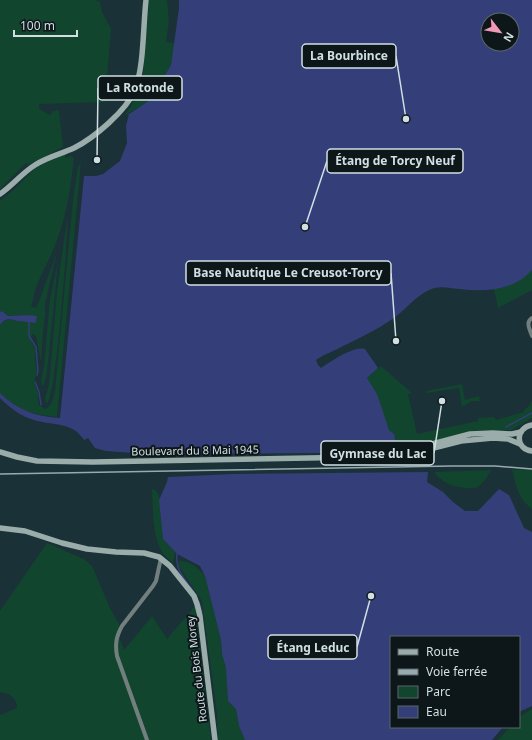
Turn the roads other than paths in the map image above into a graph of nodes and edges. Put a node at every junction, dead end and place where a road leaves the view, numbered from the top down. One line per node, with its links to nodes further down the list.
1 (146, 0): 2 (main road)
2 (0, 194)
3 (532, 318): 4 (street)
4 (532, 336)
5 (532, 425): 6 (main road)
6 (521, 432): 7 (main road); 10 (main road, Boulevard du 8 Mai 1945)
7 (520, 444): 8 (main road, Boulevard du 8 Mai 1945); 10 (main road, Boulevard du 8 Mai 1945)
8 (532, 451)
9 (0, 452): 10 (main road, Boulevard du 8 Mai 1945)
10 (391, 455)
11 (0, 528): 12 (main road)
12 (161, 558): 13 (street); 14 (main road, Route du Bois Morey)
13 (147, 740)
14 (215, 740)

